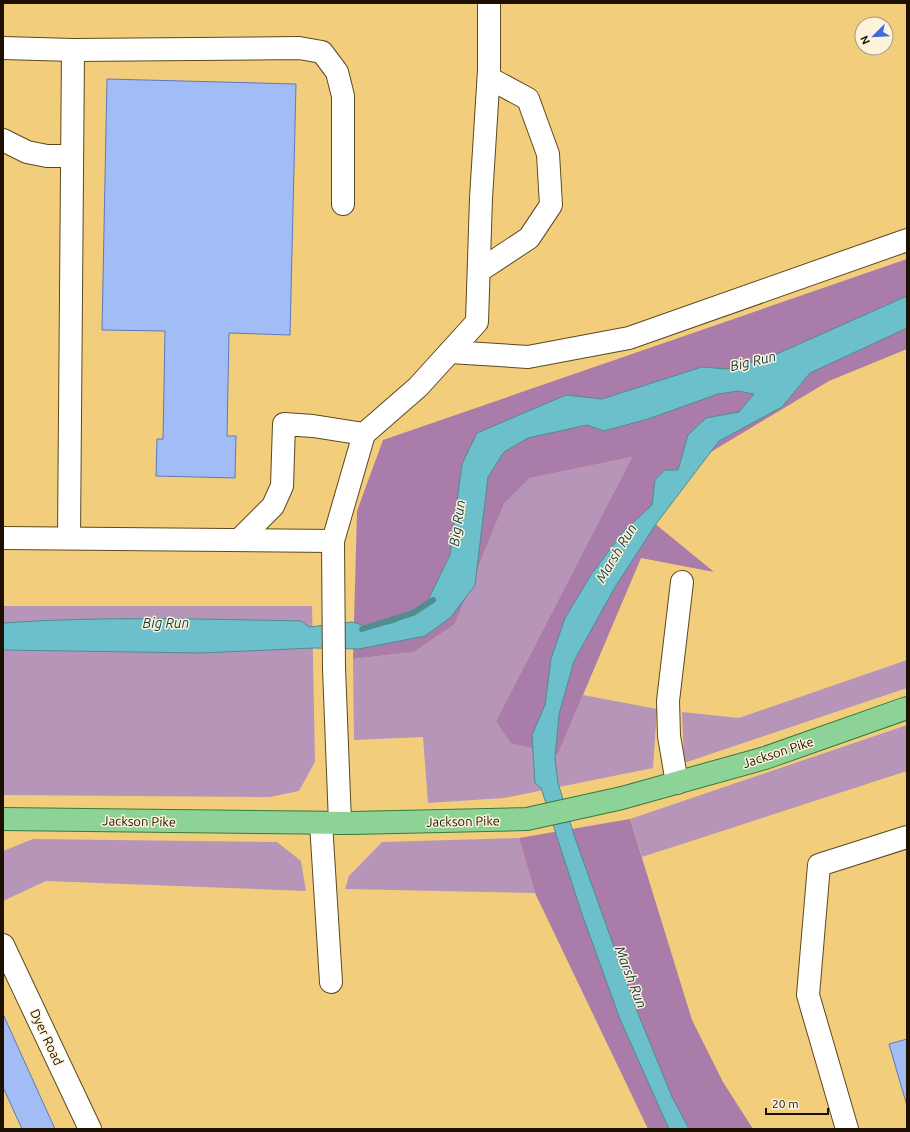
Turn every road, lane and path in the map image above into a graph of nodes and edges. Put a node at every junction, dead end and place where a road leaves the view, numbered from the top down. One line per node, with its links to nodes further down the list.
1 (489, 3): 4 (street)
2 (3, 48): 3 (street)
3 (73, 50): 6 (street); 7 (street)
4 (489, 78): 9 (street); 9 (street)
5 (3, 140): 6 (street)
6 (72, 156): 13 (street)
7 (343, 204)
8 (907, 240): 10 (street)
9 (479, 271): 10 (street)
10 (450, 352): 11 (street)
11 (364, 434): 14 (street); 15 (street)
12 (3, 538): 13 (street)
13 (69, 538): 14 (street)
14 (239, 540): 15 (street)
15 (334, 541): 20 (street)
16 (682, 582): 18 (street)
17 (907, 708): 18 (main road, Jackson Pike)
18 (677, 783): 20 (main road, Jackson Pike)
19 (3, 819): 20 (main road, Jackson Pike)
20 (331, 823): 23 (street)
21 (907, 837): 25 (street)
22 (3, 945): 24 (street, Dyer Road)
23 (331, 982)
24 (90, 1129)
25 (847, 1129)

